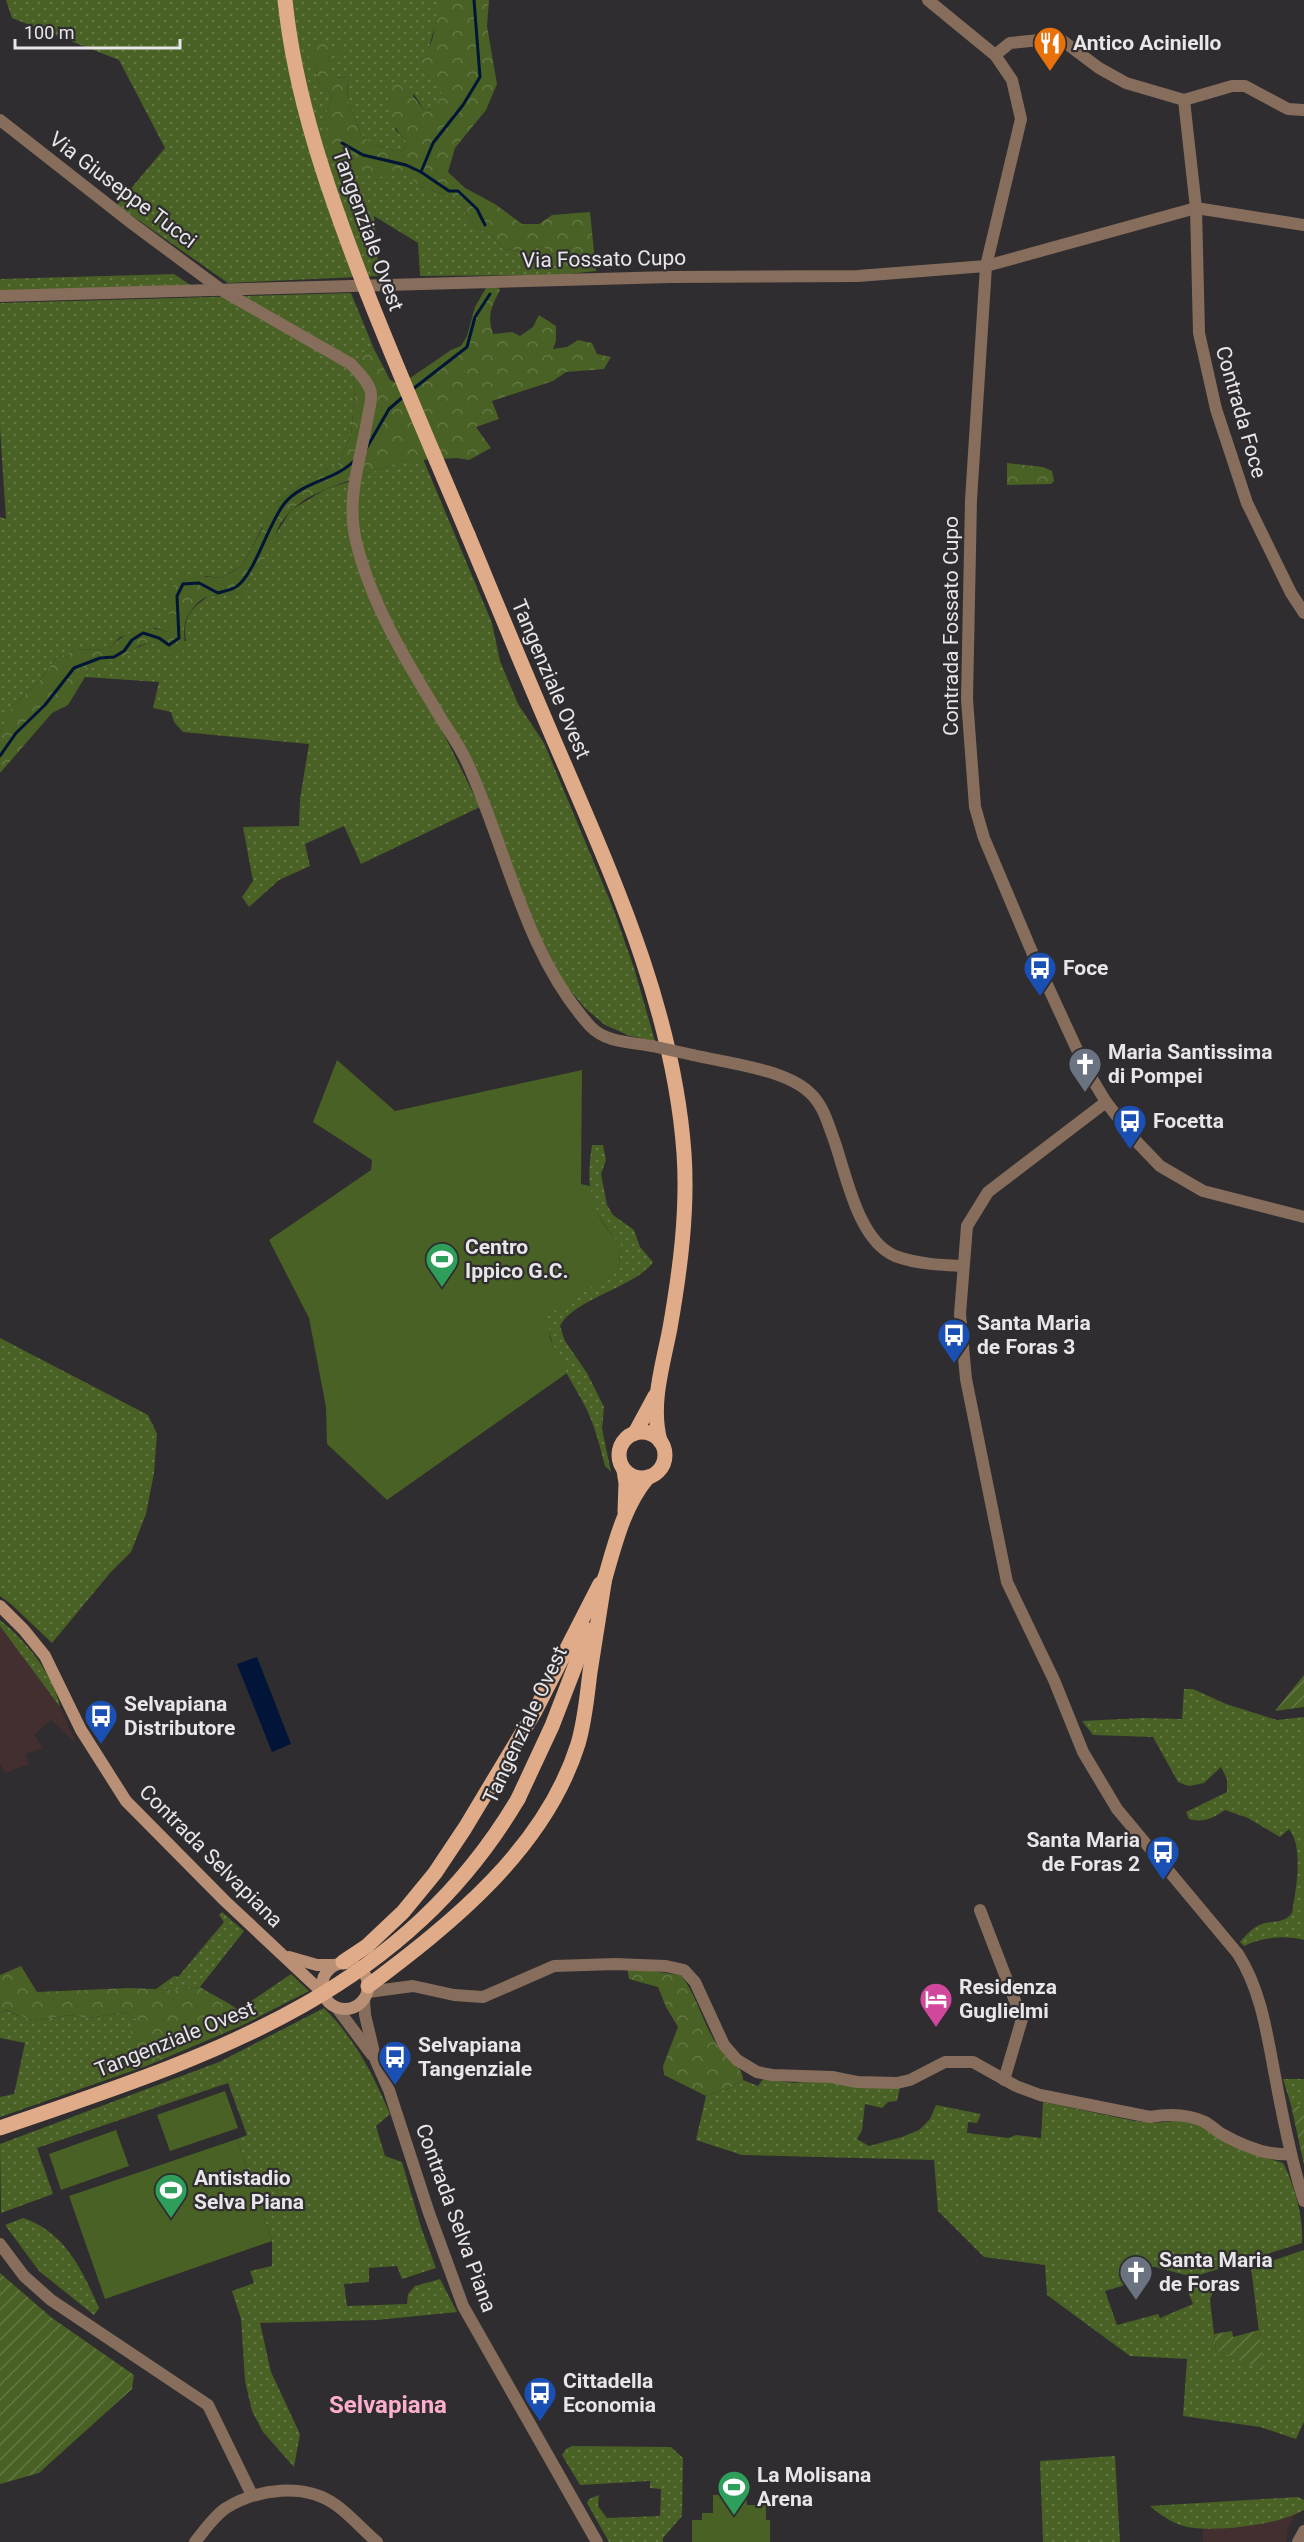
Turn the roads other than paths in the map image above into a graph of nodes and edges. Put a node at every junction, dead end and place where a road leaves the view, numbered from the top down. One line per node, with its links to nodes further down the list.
1 (285, 0): 16 (main road, Tangenziale Ovest, bridge)
2 (928, 0): 3 (street, Contrada Fossato Cupo)
3 (995, 55): 4 (street); 9 (street, Contrada Fossato Cupo)
4 (1184, 100): 5 (street); 7 (street, Contrada Foce)
5 (1304, 110)
6 (0, 120): 10 (street, Via Giuseppe Tucci)
7 (1196, 208): 8 (street); 9 (street); 12 (street, Contrada Foce)
8 (1304, 225)
9 (986, 266): 10 (street, Via Fossato Cupo); 13 (street, Contrada Fossato Cupo)
10 (223, 291): 11 (street, Via Fossato Cupo); 15 (street, Via Giuseppe Tucci, bridge)
11 (0, 297)
12 (1304, 613)
13 (1106, 1102): 14 (street, Contrada Fossato Cupo); 15 (street)
14 (1304, 1217)
15 (963, 1266): 33 (street)
16 (657, 1391): 17 (main road, Tangenziale Ovest); 18 (main road, Tangenziale Ovest)
17 (635, 1433): 18 (main road); 19 (main road)
18 (660, 1441): 20 (main road)
19 (624, 1470): 20 (main road); 21 (main road, Tangenziale Ovest)
20 (648, 1478): 21 (main road, Tangenziale Ovest)
21 (625, 1516): 22 (main road, Tangenziale Ovest)
22 (605, 1577): 26 (main road); 28 (main road); 32 (main road, Tangenziale Ovest, bridge)
23 (0, 1606): 25 (main road, Contrada Selvapiana)
24 (981, 1910): 31 (street)
25 (280, 1953): 26 (main road, Contrada Selvapiana); 27 (main road, Contrada Selvapiana)
26 (339, 1964): 27 (main road); 28 (main road)
27 (323, 1993): 29 (main road)
28 (367, 1993): 29 (main road); 30 (street); 31 (street)
29 (337, 2008): 30 (street)
30 (376, 2061): 40 (street, Contrada Selva Piana)
31 (1004, 2080): 33 (street)
32 (0, 2128)
33 (1290, 2154): 34 (street)
34 (1304, 2201)
35 (0, 2244): 36 (street)
36 (252, 2495): 38 (street); 39 (street)
37 (1304, 2531): 41 (street)
38 (195, 2542)
39 (377, 2542)
40 (597, 2542)
41 (1298, 2542)

